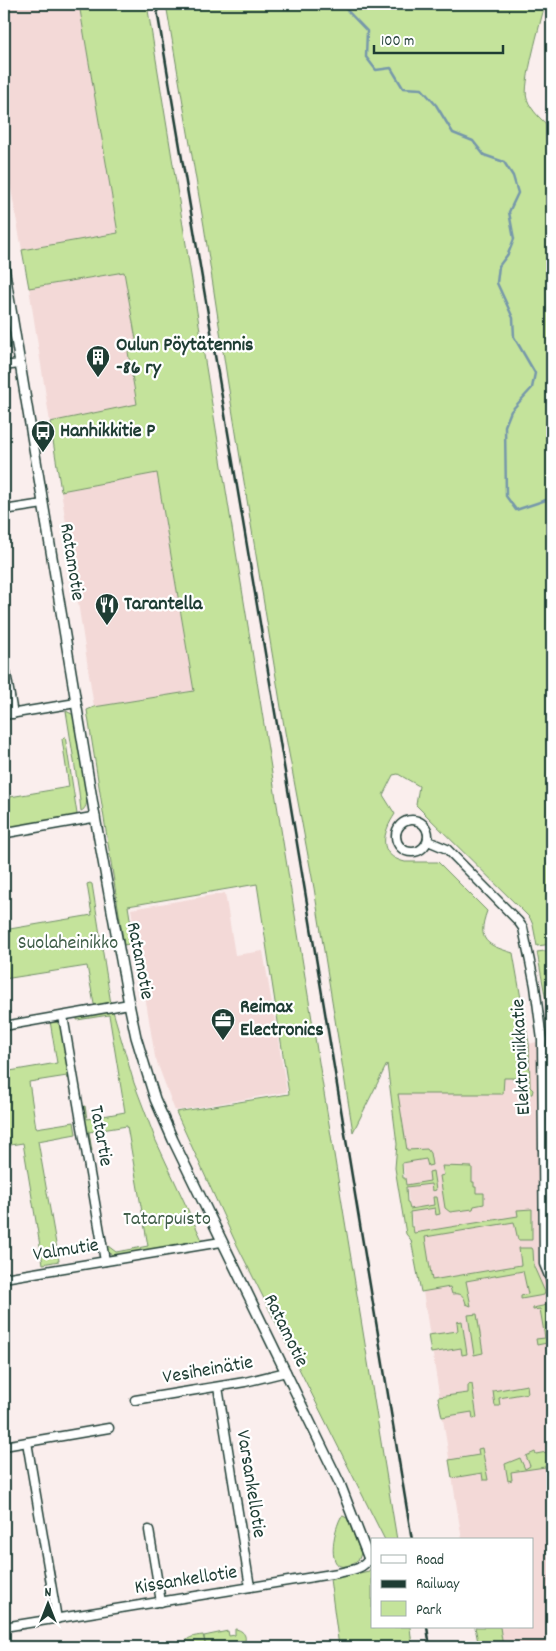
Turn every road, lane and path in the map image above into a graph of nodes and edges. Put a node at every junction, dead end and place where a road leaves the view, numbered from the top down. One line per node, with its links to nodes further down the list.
1 (4, 267): 2 (street, Ratamotie)
2 (20, 364): 3 (street); 4 (street, Ratamotie)
3 (4, 366)
4 (43, 504): 5 (street); 7 (street, Ratamotie)
5 (4, 510)
6 (4, 661): 8 (street)
7 (76, 703): 8 (street); 10 (street, Ratamotie)
8 (13, 714): 9 (street)
9 (4, 715)
10 (96, 818): 11 (street); 13 (street, Ratamotie)
11 (4, 833)
12 (428, 841): 12 (street); 19 (street, Elektroniikkatie)
13 (129, 1004): 14 (street); 16 (street, Ratamotie)
14 (63, 1016): 15 (street); 17 (street, Tatartie)
15 (4, 1026)
16 (222, 1242): 17 (street, Valmutie); 20 (street, Ratamotie)
17 (105, 1261): 18 (street, Valmutie)
18 (4, 1278)
19 (552, 1283)
20 (286, 1372): 21 (street, Vesiheinätie); 27 (street, Ratamotie)
21 (218, 1386): 22 (street, Vesiheinätie); 28 (street, Varsankellotie)
22 (135, 1400)
23 (109, 1428): 24 (street)
24 (27, 1442): 25 (street); 30 (street)
25 (4, 1446)
26 (148, 1530): 29 (street)
27 (370, 1559): 28 (street, Kissankellotie)
28 (250, 1587): 29 (street, Kissankellotie)
29 (161, 1602): 30 (street, Kissankellotie)
30 (57, 1619): 31 (street, Kissankellotie)
31 (4, 1628)

